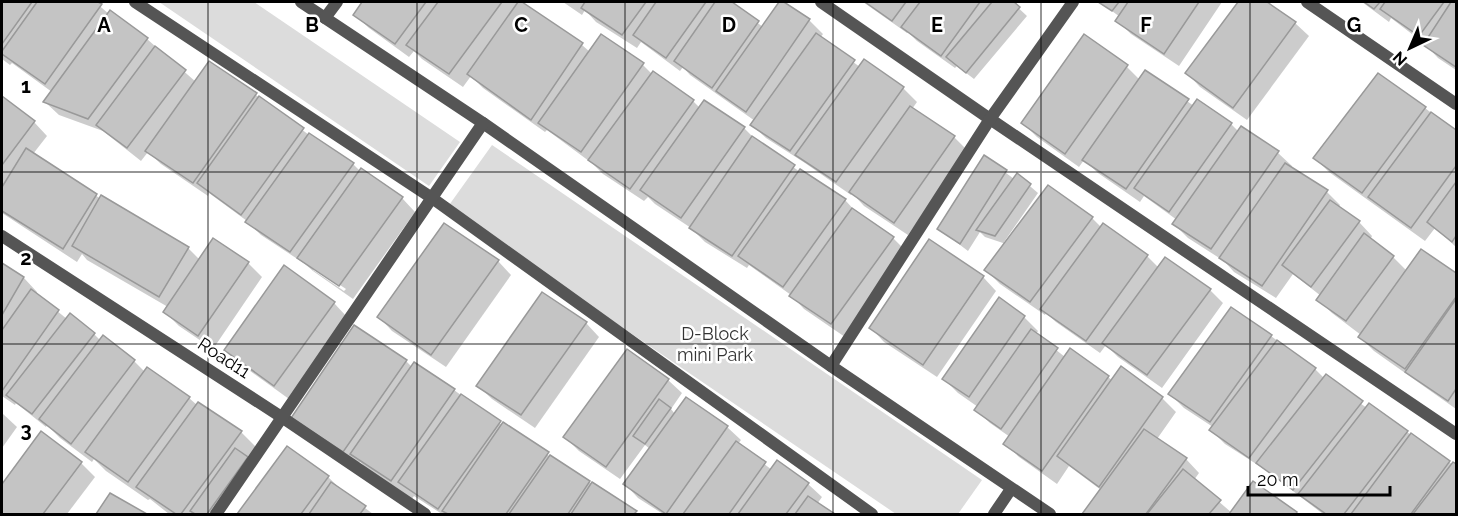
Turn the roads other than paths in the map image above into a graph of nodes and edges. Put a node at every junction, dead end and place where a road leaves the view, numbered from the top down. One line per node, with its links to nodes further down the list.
1 (135, 2): 11 (street)
2 (301, 2): 7 (street)
3 (337, 2): 7 (street)
4 (821, 2): 9 (street)
5 (1073, 2): 9 (street)
6 (1307, 2): 8 (street)
7 (326, 18): 10 (street)
8 (1456, 104)
9 (990, 119): 13 (street); 15 (street)
10 (483, 123): 11 (street); 13 (street)
11 (432, 198): 14 (street); 19 (street)
12 (2, 236): 14 (street, Road11)
13 (831, 366): 16 (street)
14 (283, 418): 17 (street); 18 (street, Road11)
15 (1456, 434)
16 (1011, 489): 20 (street); 21 (street)
17 (216, 514)
18 (425, 514)
19 (872, 514)
20 (994, 514)
21 (1050, 514)

